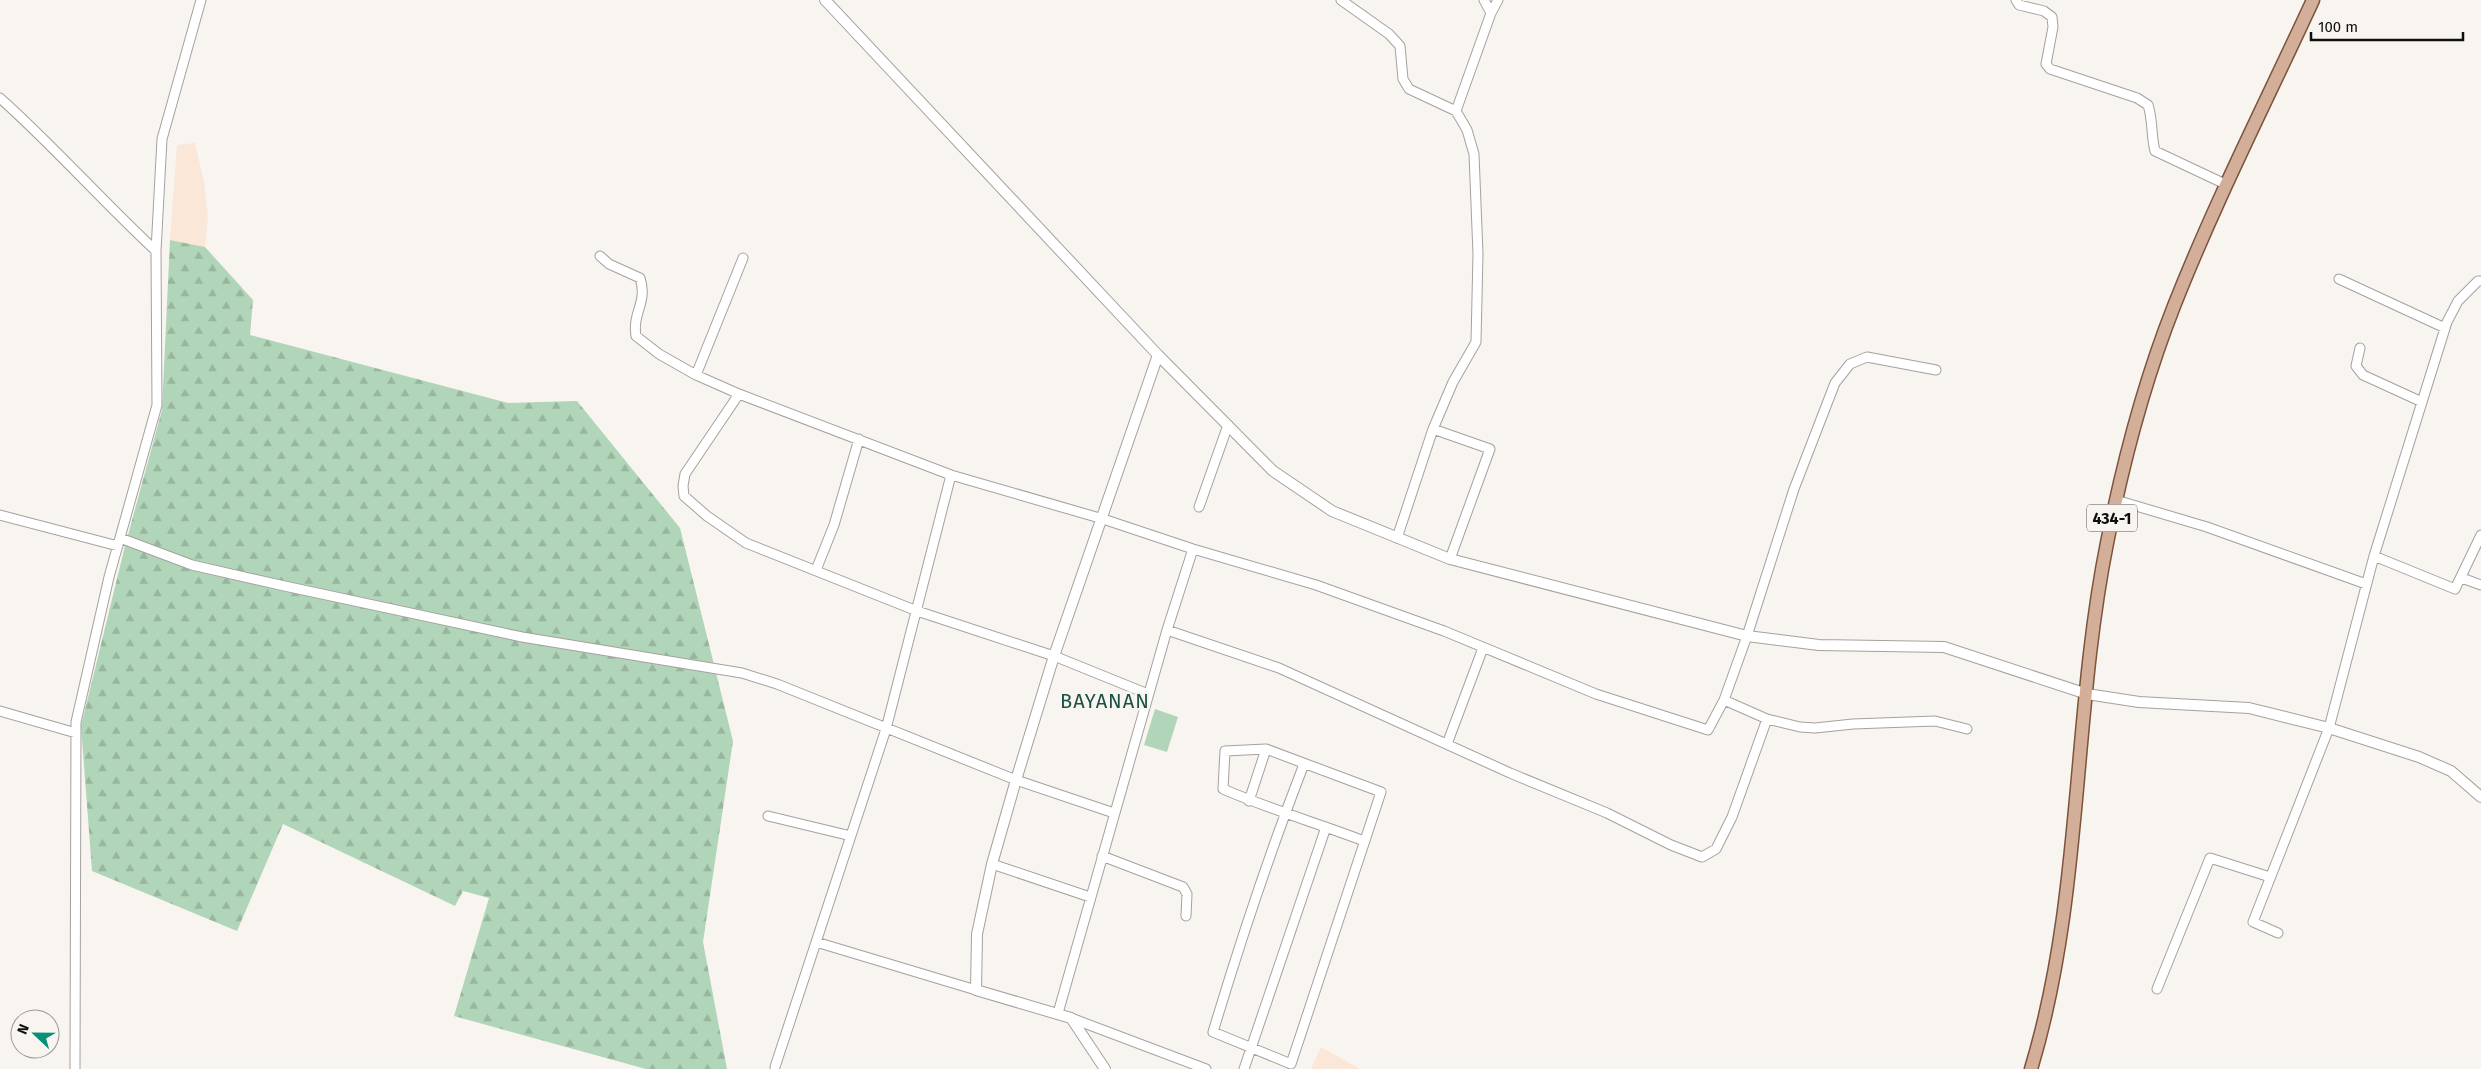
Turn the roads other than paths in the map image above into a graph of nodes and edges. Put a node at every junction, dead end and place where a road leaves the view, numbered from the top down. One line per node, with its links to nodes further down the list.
1 (201, 0): 12 (street)
2 (824, 0): 19 (street)
3 (1341, 0): 10 (street)
4 (1484, 0): 8 (street)
5 (1498, 0): 8 (street)
6 (2016, 0): 11 (street)
7 (2313, 0): 11 (main road, 434-1)
8 (1491, 13): 10 (street)
9 (0, 98): 12 (street)
10 (1456, 111): 25 (street)
11 (2225, 184): 28 (main road, 434-1)
12 (156, 250): 34 (street)
13 (600, 256): 21 (street)
14 (743, 258): 21 (street)
15 (2339, 279): 17 (street)
16 (2481, 281): 17 (street)
17 (2445, 328): 23 (street)
18 (2360, 348): 23 (street)
19 (1158, 354): 24 (street); 31 (street)
20 (1936, 370): 44 (street)
21 (696, 375): 22 (street)
22 (739, 394): 26 (street); 38 (street)
23 (2422, 402): 36 (street)
24 (1228, 425): 29 (street); 33 (street)
25 (1433, 429): 33 (street); 37 (street)
26 (859, 439): 27 (street); 38 (street)
27 (951, 475): 31 (street); 42 (street)
28 (2116, 500): 40 (street); 48 (main road, 434-1)
29 (1199, 507)
30 (0, 515): 34 (street)
31 (1103, 519): 35 (street); 46 (street)
32 (2481, 535): 39 (street)
33 (1397, 538): 37 (street)
34 (119, 542): 52 (street); 55 (street)
35 (1193, 549): 43 (street); 45 (street)
36 (2374, 556): 39 (street); 40 (street)
37 (1450, 559): 44 (street)
38 (816, 570): 42 (street)
39 (2462, 578): 41 (street)
40 (2366, 584): 53 (street)
41 (2481, 585)
42 (917, 611): 46 (street); 52 (street)
43 (1167, 630): 47 (street); 56 (street)
44 (1747, 636): 48 (street); 49 (street)
45 (1483, 648): 49 (street); 56 (street)
46 (1054, 656): 47 (street); 59 (street)
47 (1148, 694): 62 (street)
48 (2087, 694): 53 (street); 85 (main road, 434-1)
49 (1724, 700): 51 (street)
50 (0, 711): 55 (street)
51 (1767, 719): 54 (street); 56 (street)
52 (886, 728): 59 (street); 66 (street)
53 (2328, 728): 60 (street); 70 (street)
54 (1967, 729)
55 (76, 733): 81 (street)
56 (1447, 744)
57 (1266, 749): 58 (street); 61 (street); 61 (street)
58 (1304, 764): 63 (street); 67 (street)
59 (1016, 780): 62 (street); 69 (street)
60 (2481, 797)
61 (1249, 801): 63 (street)
62 (1114, 813): 68 (street)
63 (1285, 813): 65 (street); 79 (street)
64 (768, 816): 66 (street)
65 (1326, 827): 67 (street); 79 (street)
66 (851, 836): 74 (street)
67 (1364, 840): 79 (street)
68 (1102, 856): 71 (street); 72 (street)
69 (992, 864): 71 (street); 75 (street)
70 (2270, 877): 73 (street); 76 (street)
71 (1090, 898): 77 (street)
72 (1186, 916)
73 (2278, 933)
74 (816, 942): 75 (street); 80 (street)
75 (976, 990): 77 (street)
76 (2157, 990)
77 (1058, 1013): 78 (street)
78 (1072, 1018): 82 (street); 83 (street)
79 (1252, 1048): 84 (street)
80 (775, 1067)
81 (76, 1069)
82 (1105, 1069)
83 (1206, 1069)
84 (1244, 1069)
85 (2030, 1069)

